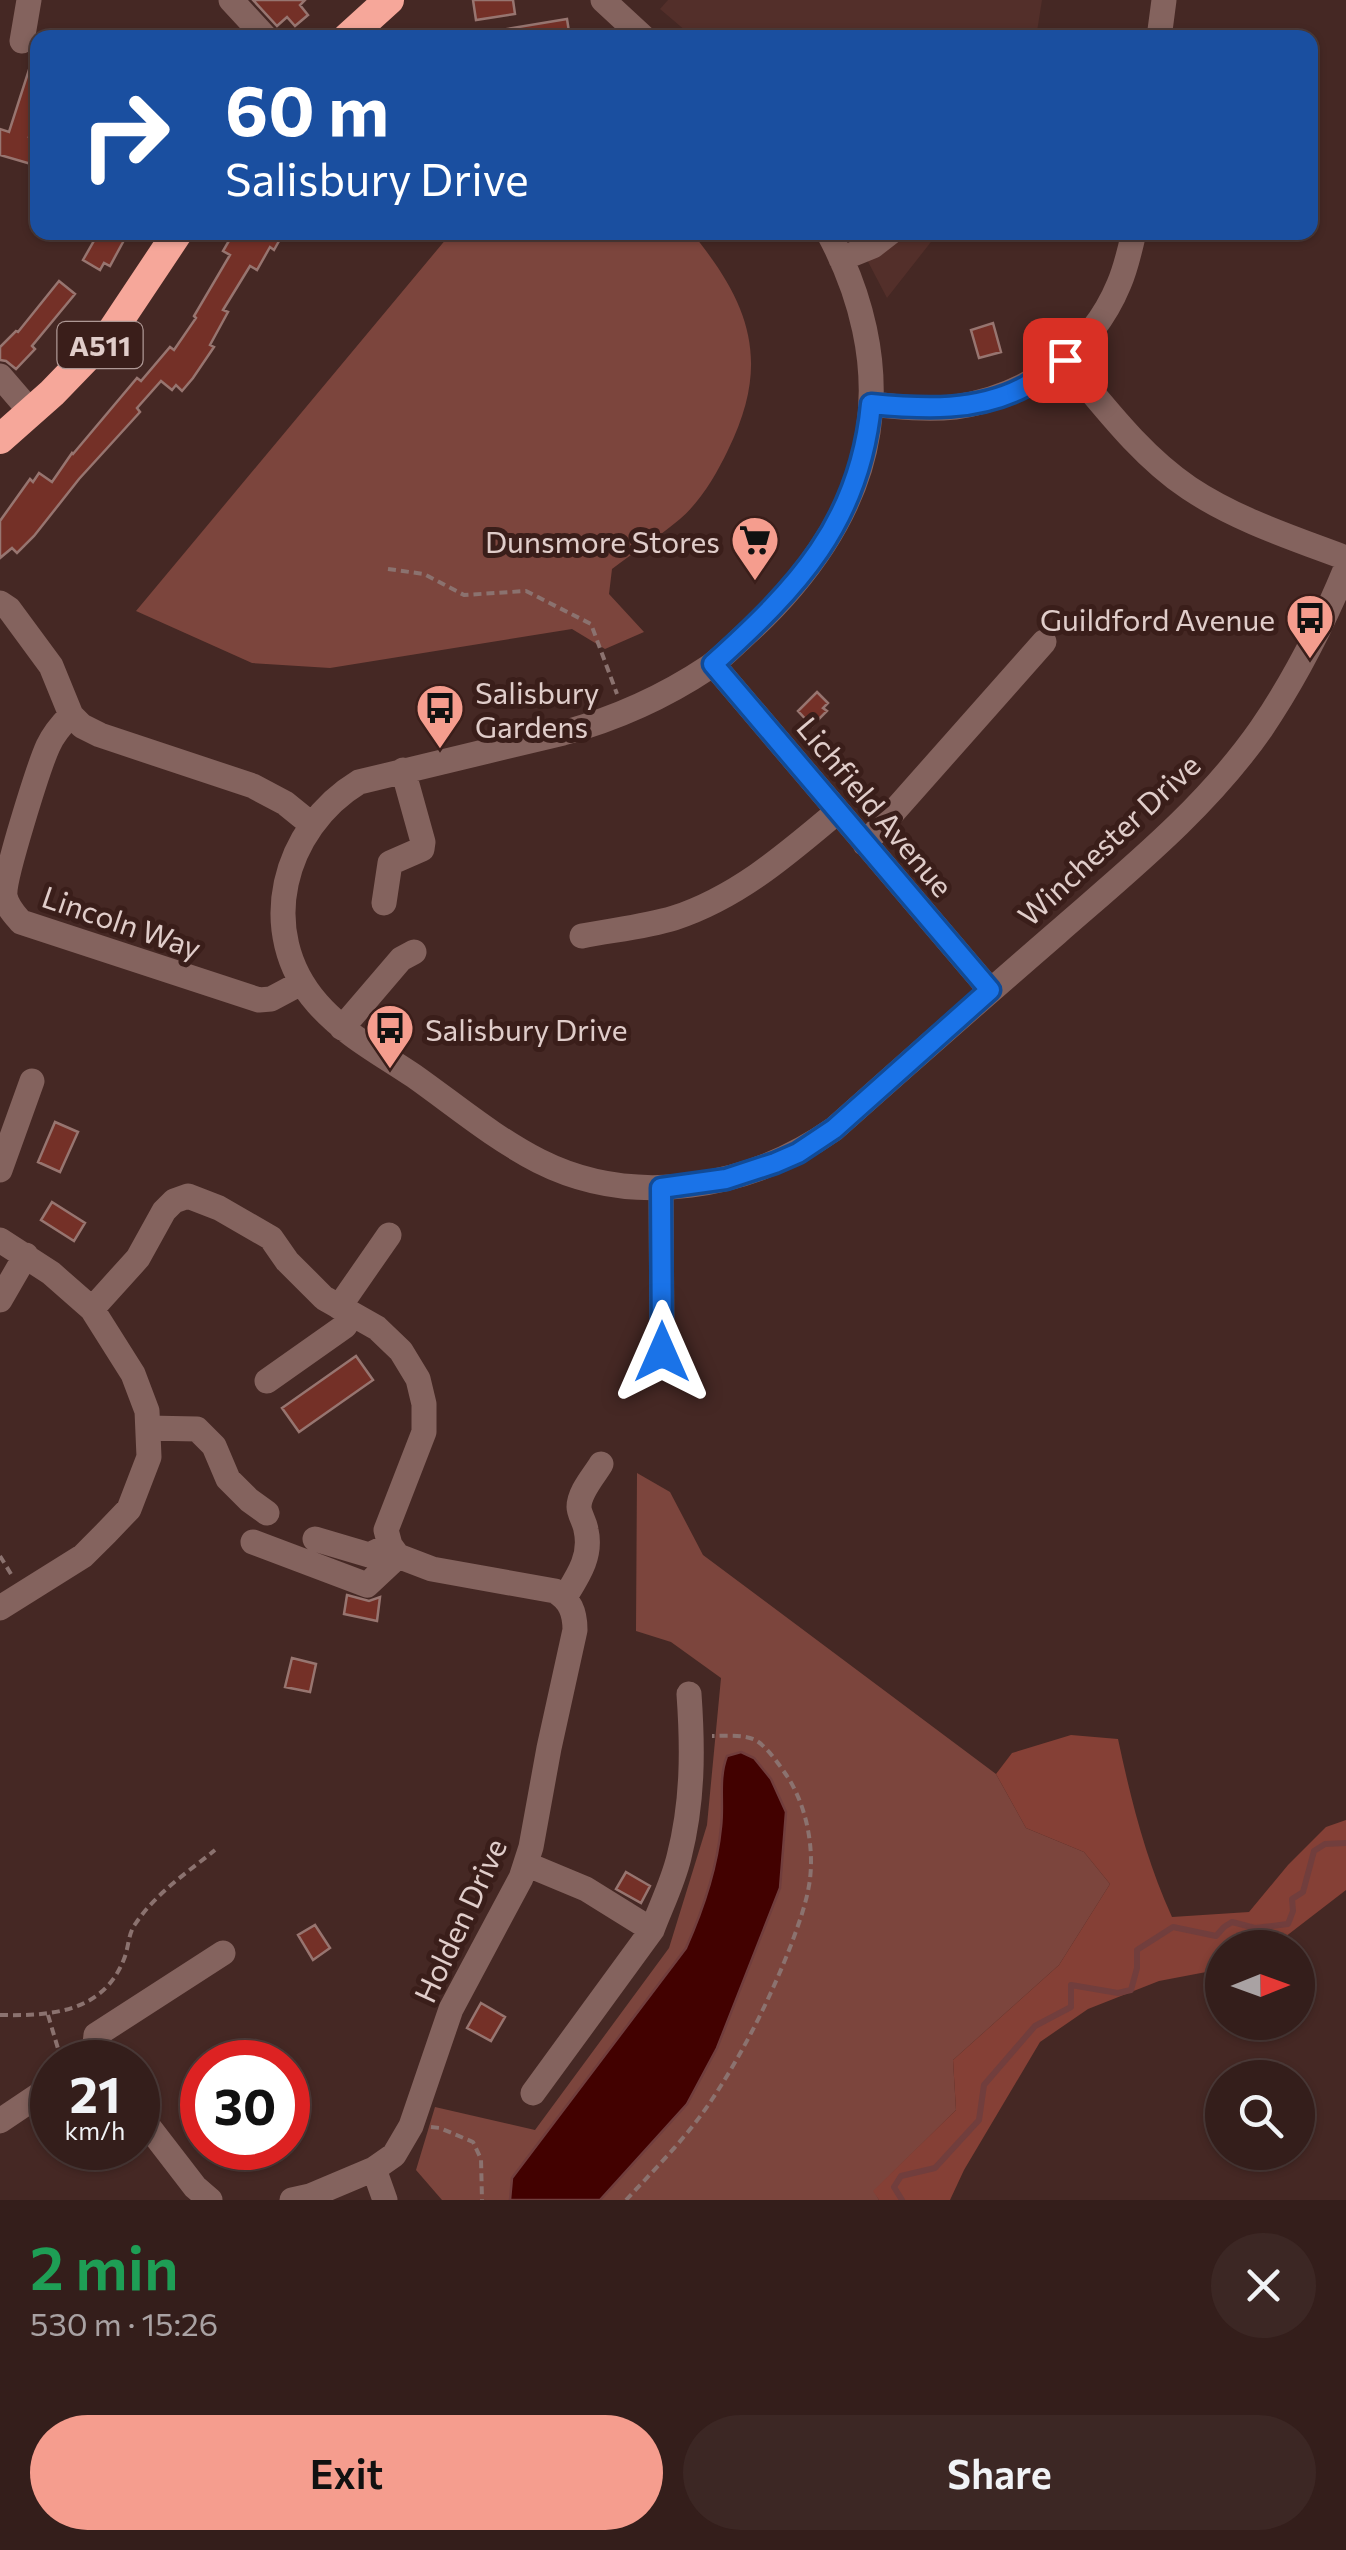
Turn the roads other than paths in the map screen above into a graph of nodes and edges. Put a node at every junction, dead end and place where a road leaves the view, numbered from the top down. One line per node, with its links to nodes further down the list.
1 (29, 0): 10 (street)
2 (231, 0): 6 (street)
3 (389, 0): 7 (highway)
4 (603, 0): 8 (street)
5 (1164, 0): 9 (street)
6 (259, 30)
7 (356, 30)
8 (635, 30)
9 (1160, 30)
10 (22, 40)
11 (173, 240): 19 (highway, A511)
12 (832, 240): 15 (street)
13 (881, 240): 15 (street)
14 (1132, 240): 16 (street)
15 (841, 259): 18 (street)
16 (1065, 360): 18 (street); 21 (street)
17 (0, 376): 19 (street)
18 (871, 404): 25 (street)
19 (31, 412): 20 (highway, A511)
20 (0, 438)
21 (1346, 558)
22 (1346, 568): 35 (street, Winchester Drive)
23 (0, 603): 26 (street)
24 (1044, 642): 30 (street)
25 (721, 657): 27 (street); 28 (street, Lichfield Avenue)
26 (72, 715): 29 (street); 34 (street, Lincoln Way)
27 (403, 770): 29 (street); 31 (street)
28 (837, 812): 30 (street, Lichfield Avenue); 32 (street)
29 (311, 824): 34 (street)
30 (865, 844): 35 (street, Lichfield Avenue)
31 (384, 902)
32 (582, 936)
33 (414, 952): 36 (street)
34 (302, 983): 36 (street)
35 (990, 990): 39 (street)
36 (342, 1028): 39 (street)
37 (32, 1081): 38 (street)
38 (0, 1170)
39 (661, 1188): 46 (street)
40 (390, 1236): 45 (street)
41 (0, 1240): 42 (street)
42 (26, 1255): 43 (street); 44 (street)
43 (0, 1300)
44 (92, 1309): 45 (street); 48 (street)
45 (345, 1310): 47 (street); 53 (street)
46 (662, 1352)
47 (267, 1381)
48 (148, 1428): 50 (street); 55 (street)
49 (601, 1464): 54 (street)
50 (267, 1513)
51 (315, 1539): 53 (street)
52 (252, 1542): 53 (street)
53 (394, 1550): 54 (street)
54 (565, 1597): 57 (street, Holden Drive)
55 (0, 1608)
56 (689, 1694): 58 (street)
57 (526, 1864): 58 (street); 65 (street, Holden Drive)
58 (652, 1930): 61 (street)
59 (223, 1952): 60 (street)
60 (95, 2040)
61 (533, 2092)
62 (30, 2101): 63 (street)
63 (0, 2122)
64 (160, 2142): 66 (street)
65 (374, 2169): 67 (street, Holden Drive); 68 (street)
66 (210, 2200)
67 (292, 2200)
68 (385, 2200)

